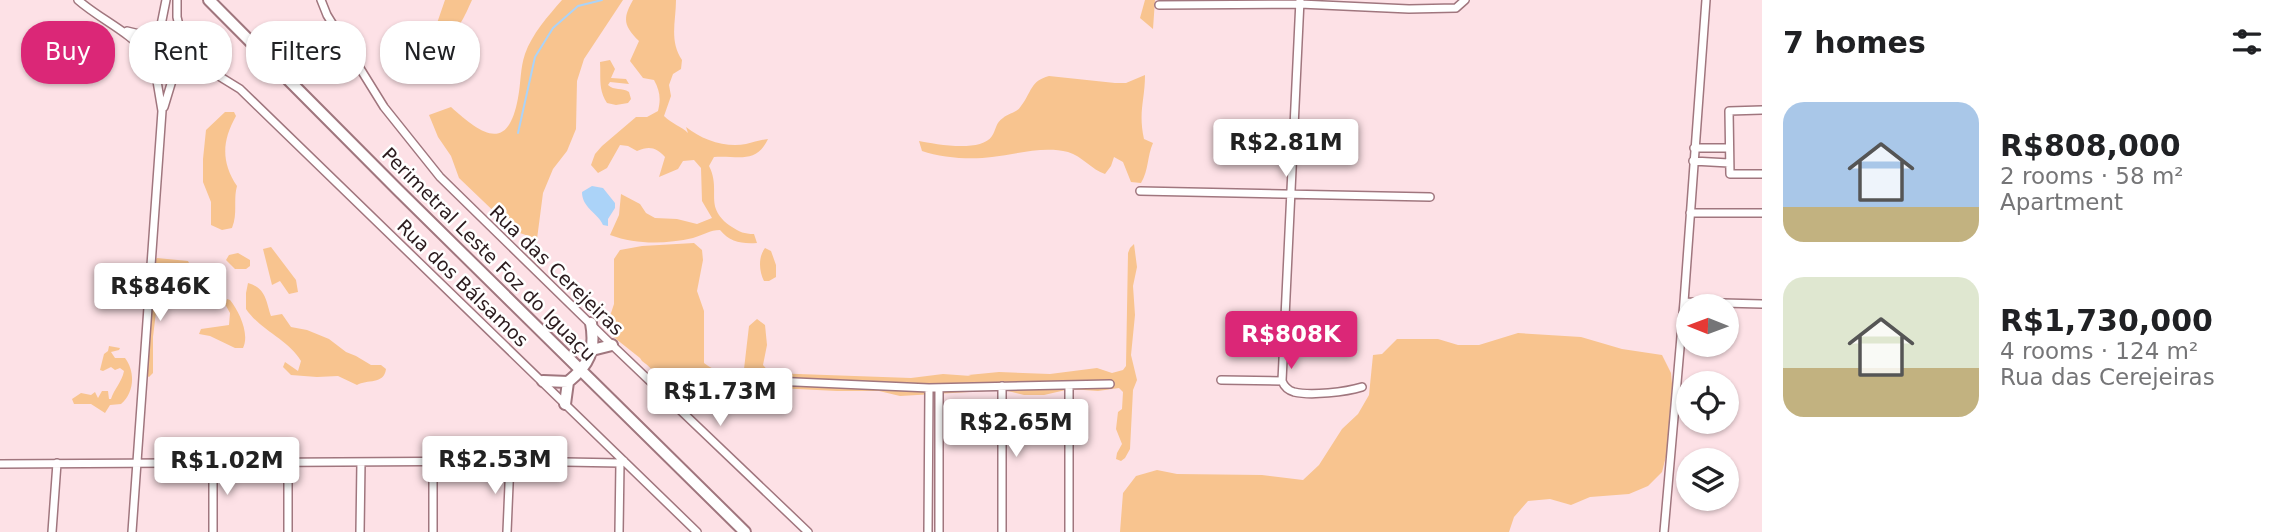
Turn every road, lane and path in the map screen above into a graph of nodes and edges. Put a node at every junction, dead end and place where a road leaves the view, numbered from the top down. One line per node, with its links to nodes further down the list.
1 (78, 0): 12 (street)
2 (166, 0): 10 (street)
3 (177, 0): 11 (street)
4 (209, 0): 37 (highway, Perimetral Leste Foz do Iguaçu)
5 (321, 0): 33 (street, Rua das Cerejeiras)
6 (1465, 0): 8 (street)
7 (1706, 0): 20 (street)
8 (1300, 2): 9 (street); 26 (street)
9 (1159, 5)
10 (161, 21)
11 (178, 21)
12 (123, 30): 13 (street); 14 (street)
13 (129, 31)
14 (129, 35)
15 (158, 84): 19 (street)
16 (171, 84): 19 (street)
17 (232, 84): 40 (street, Rua dos Bálsamos)
18 (1762, 110): 21 (street)
19 (162, 111): 51 (street)
20 (1694, 148): 21 (street); 22 (street)
21 (1730, 148): 23 (street)
22 (1693, 161): 23 (street); 28 (street)
23 (1729, 163): 24 (street)
24 (1762, 174)
25 (1140, 191): 26 (street)
26 (1290, 193): 27 (street); 41 (street)
27 (1430, 197)
28 (1690, 213): 29 (street); 30 (street)
29 (1762, 213)
30 (1685, 294)
31 (1740, 303): 32 (street)
32 (1762, 304)
33 (591, 323): 34 (street, Rua das Cerejeiras); 35 (highway)
34 (612, 345): 35 (highway); 69 (street, Rua das Cerejeiras)
35 (592, 350): 37 (highway)
36 (1679, 357): 74 (street)
37 (582, 371): 42 (highway); 68 (highway, Perimetral Leste Foz do Iguaçu)
38 (753, 380): 47 (street)
39 (1221, 380): 41 (street)
40 (543, 381): 42 (highway); 49 (street, Rua dos Bálsamos)
41 (1282, 381): 46 (street)
42 (568, 382): 49 (highway)
43 (1110, 384): 44 (street)
44 (1069, 385): 45 (street); 73 (street)
45 (1002, 386): 48 (street); 72 (street)
46 (1362, 387)
47 (929, 388): 48 (street); 70 (street)
48 (939, 388): 71 (street)
49 (565, 404): 56 (street, Rua dos Bálsamos)
50 (510, 461): 55 (street); 56 (street); 65 (street)
51 (136, 462): 52 (street); 57 (street); 60 (street)
52 (213, 462): 53 (street); 61 (street)
53 (288, 462): 54 (street); 62 (street)
54 (361, 462): 55 (street); 63 (street)
55 (433, 462): 64 (street)
56 (622, 462): 66 (street); 67 (street, Rua dos Bálsamos)
57 (57, 463): 58 (street); 59 (street)
58 (0, 464)
59 (52, 532)
60 (132, 532)
61 (213, 532)
62 (288, 532)
63 (360, 532)
64 (433, 532)
65 (507, 532)
66 (620, 532)
67 (697, 532)
68 (745, 532)
69 (807, 532)
70 (929, 532)
71 (939, 532)
72 (1002, 532)
73 (1069, 532)
74 (1664, 532)

